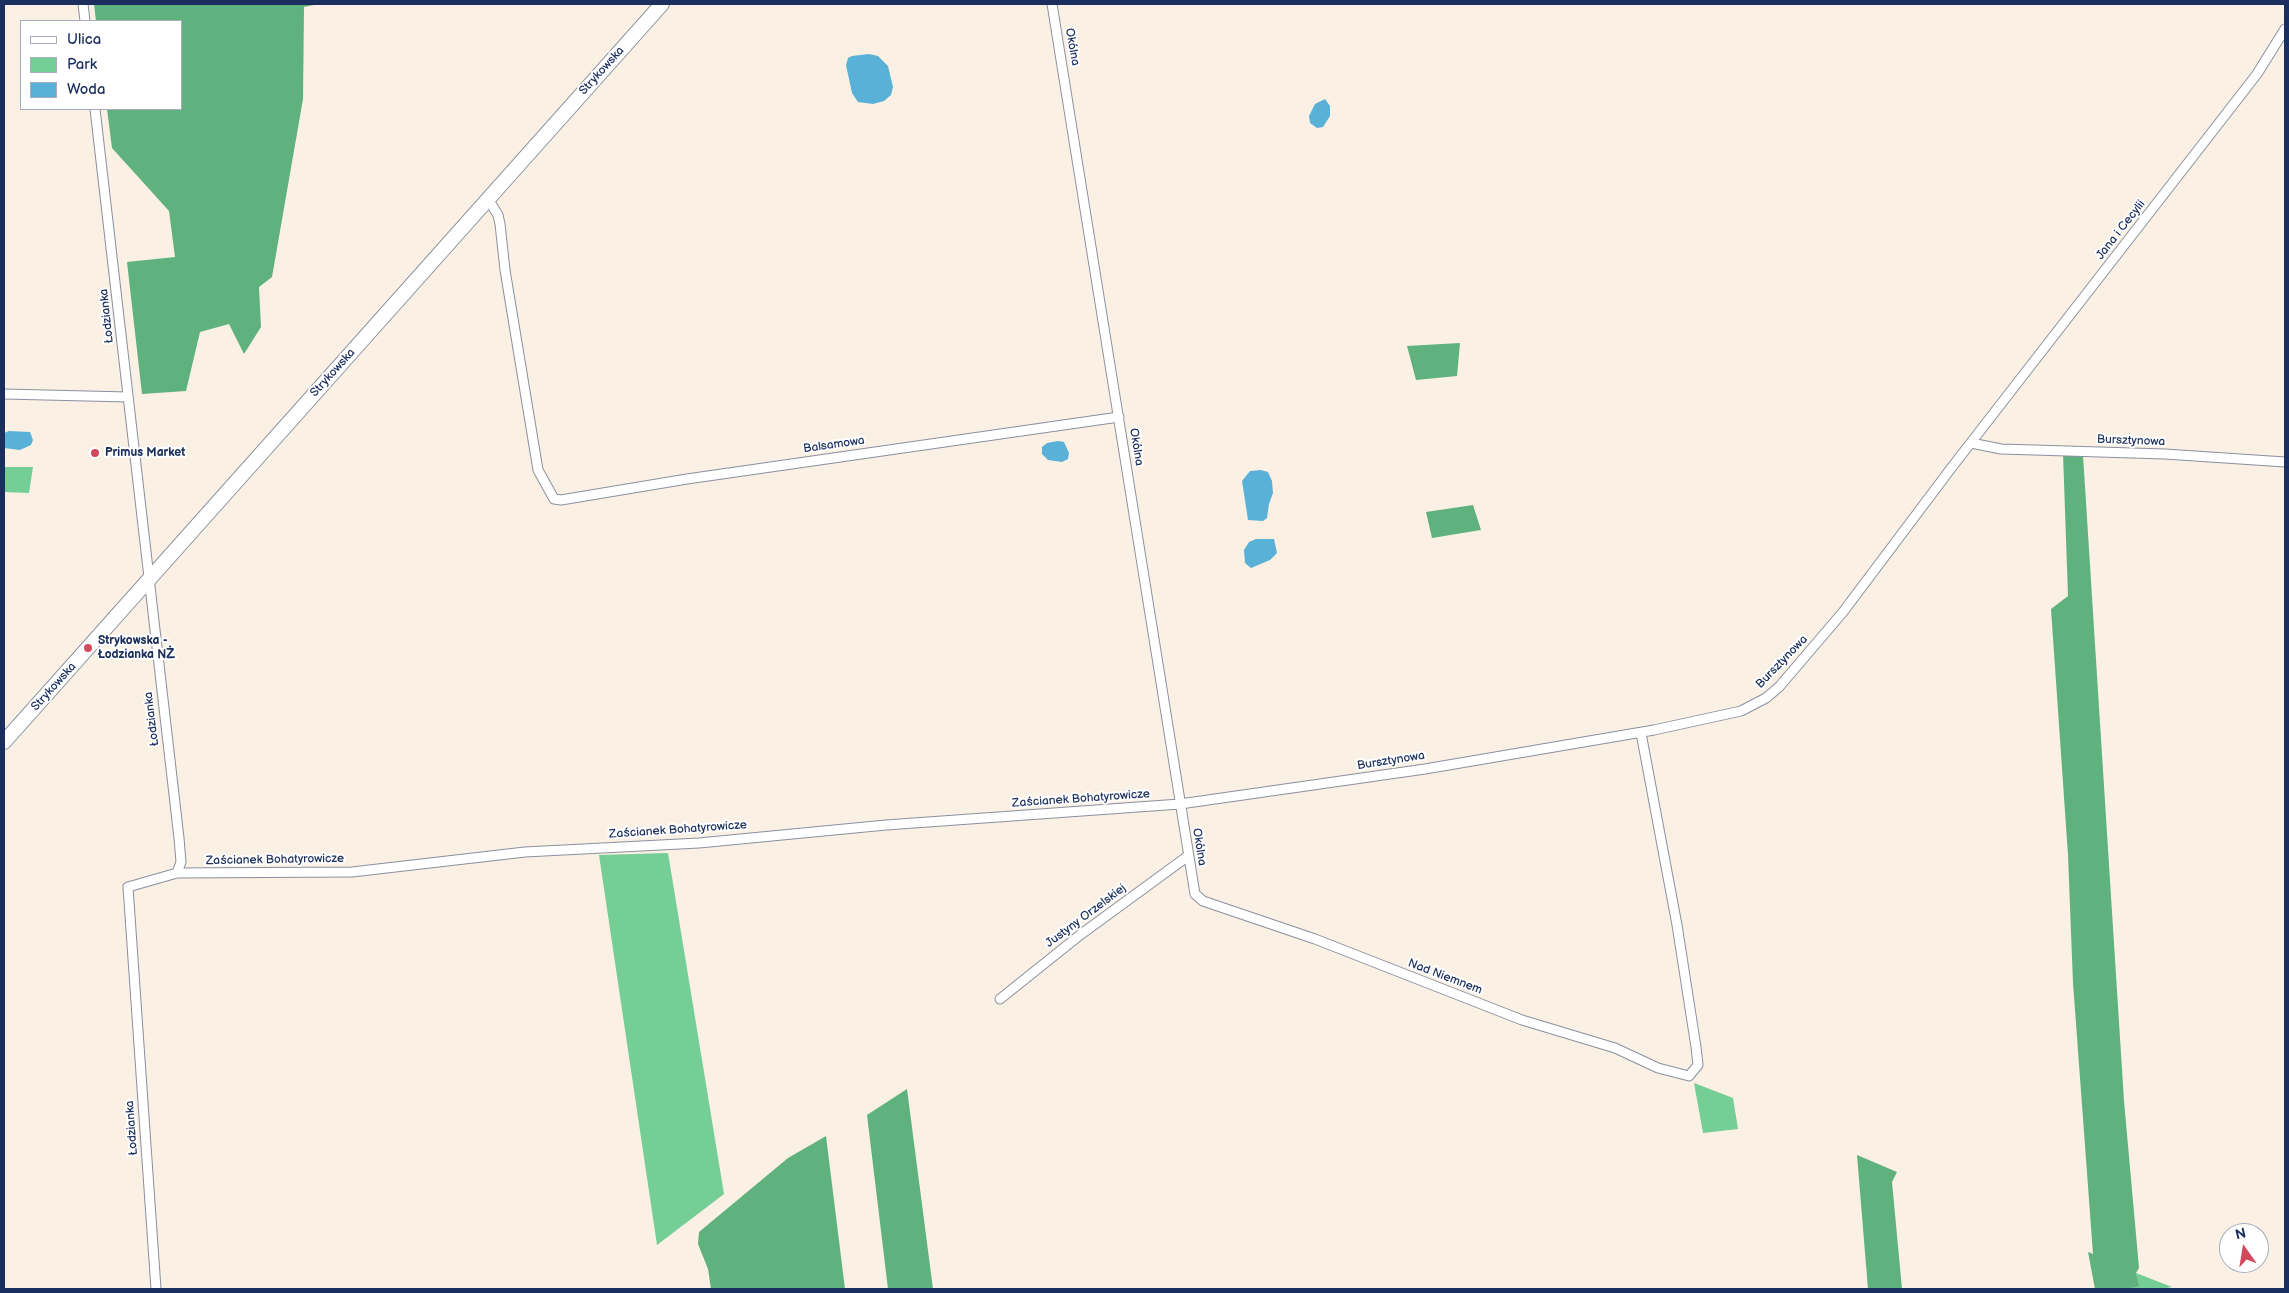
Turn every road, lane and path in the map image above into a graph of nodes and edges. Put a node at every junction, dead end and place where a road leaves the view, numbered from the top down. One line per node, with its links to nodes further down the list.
1 (83, 4): 4 (street)
2 (662, 4): 7 (main road, Strykowska)
3 (1052, 4): 10 (street, Okólna)
4 (85, 20)
5 (2285, 28): 11 (street, Jana i Cecylii)
6 (95, 110): 9 (street, Łodzianka)
7 (488, 199): 10 (street, Balsamowa); 13 (main road, Strykowska)
8 (4, 394): 9 (street)
9 (128, 397): 13 (street, Łodzianka)
10 (1119, 417): 16 (street, Okólna)
11 (1971, 444): 12 (street, Bursztynowa); 14 (street, Bursztynowa)
12 (2285, 462)
13 (148, 580): 15 (main road, Strykowska); 18 (street, Łodzianka)
14 (1641, 732): 16 (street, Bursztynowa); 19 (street, Nad Niemnem)
15 (4, 742)
16 (1180, 804): 17 (street, Okólna); 18 (street, Zaścianek Bohatyrowicze)
17 (1188, 856): 19 (street, Okólna); 20 (street, Justyny Orzelskiej)
18 (177, 873): 21 (street, Łodzianka)
19 (1195, 894)
20 (1000, 999)
21 (156, 1289)

